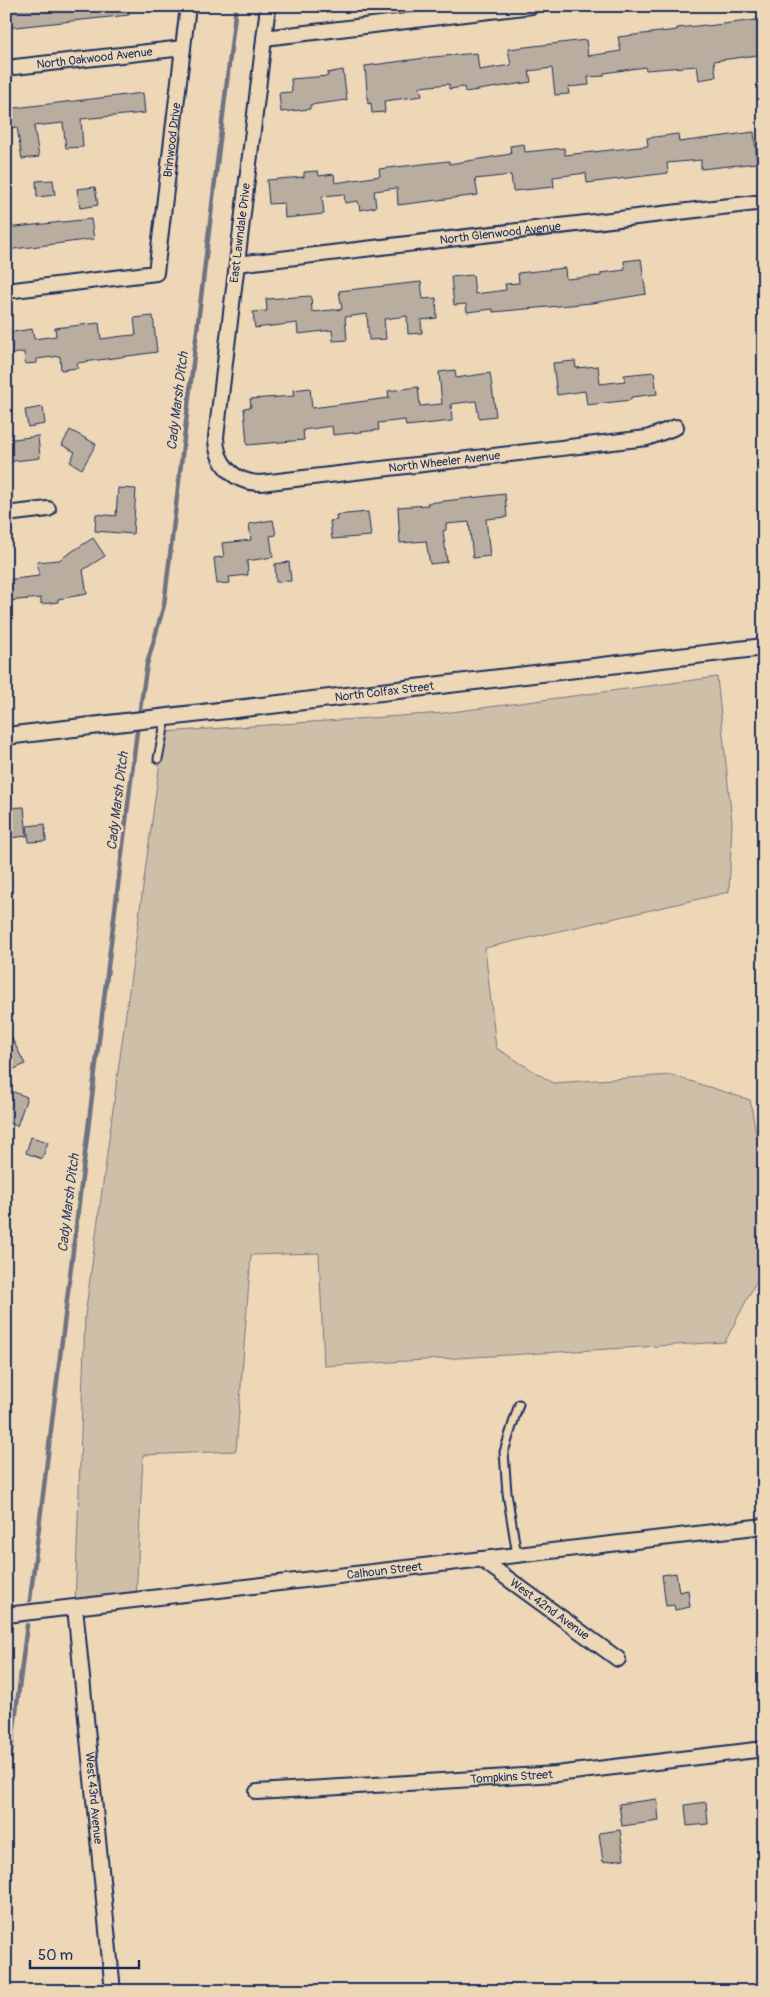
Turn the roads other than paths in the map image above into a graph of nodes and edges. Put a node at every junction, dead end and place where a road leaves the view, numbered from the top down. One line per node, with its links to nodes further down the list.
1 (188, 6): 5 (street, Brinwood Drive)
2 (268, 6): 4 (street, East Lawndale Drive)
3 (532, 6): 4 (street)
4 (264, 38): 8 (street, East Lawndale Drive)
5 (183, 48): 6 (street, North Oakwood Avenue); 9 (street, Brinwood Drive)
6 (6, 68)
7 (764, 202): 8 (street, North Glenwood Avenue)
8 (237, 264): 11 (street, East Lawndale Drive)
9 (6, 291)
10 (676, 427): 11 (street, North Wheeler Avenue)
11 (220, 459)
12 (48, 509): 13 (street)
13 (6, 514)
14 (764, 647): 15 (street, North Colfax Street)
15 (165, 725): 16 (street, North Colfax Street); 17 (lane)
16 (6, 736)
17 (158, 759)
18 (518, 1404): 20 (lane)
19 (764, 1526): 20 (street, Calhoun Street)
20 (517, 1555): 21 (street, Calhoun Street)
21 (481, 1559): 22 (street, Calhoun Street); 24 (street, West 42nd Avenue)
22 (75, 1607): 23 (street, Calhoun Street); 27 (street, West 43rd Avenue)
23 (6, 1615)
24 (618, 1659)
25 (764, 1748): 26 (street, Tompkins Street)
26 (257, 1792)
27 (113, 1991)

